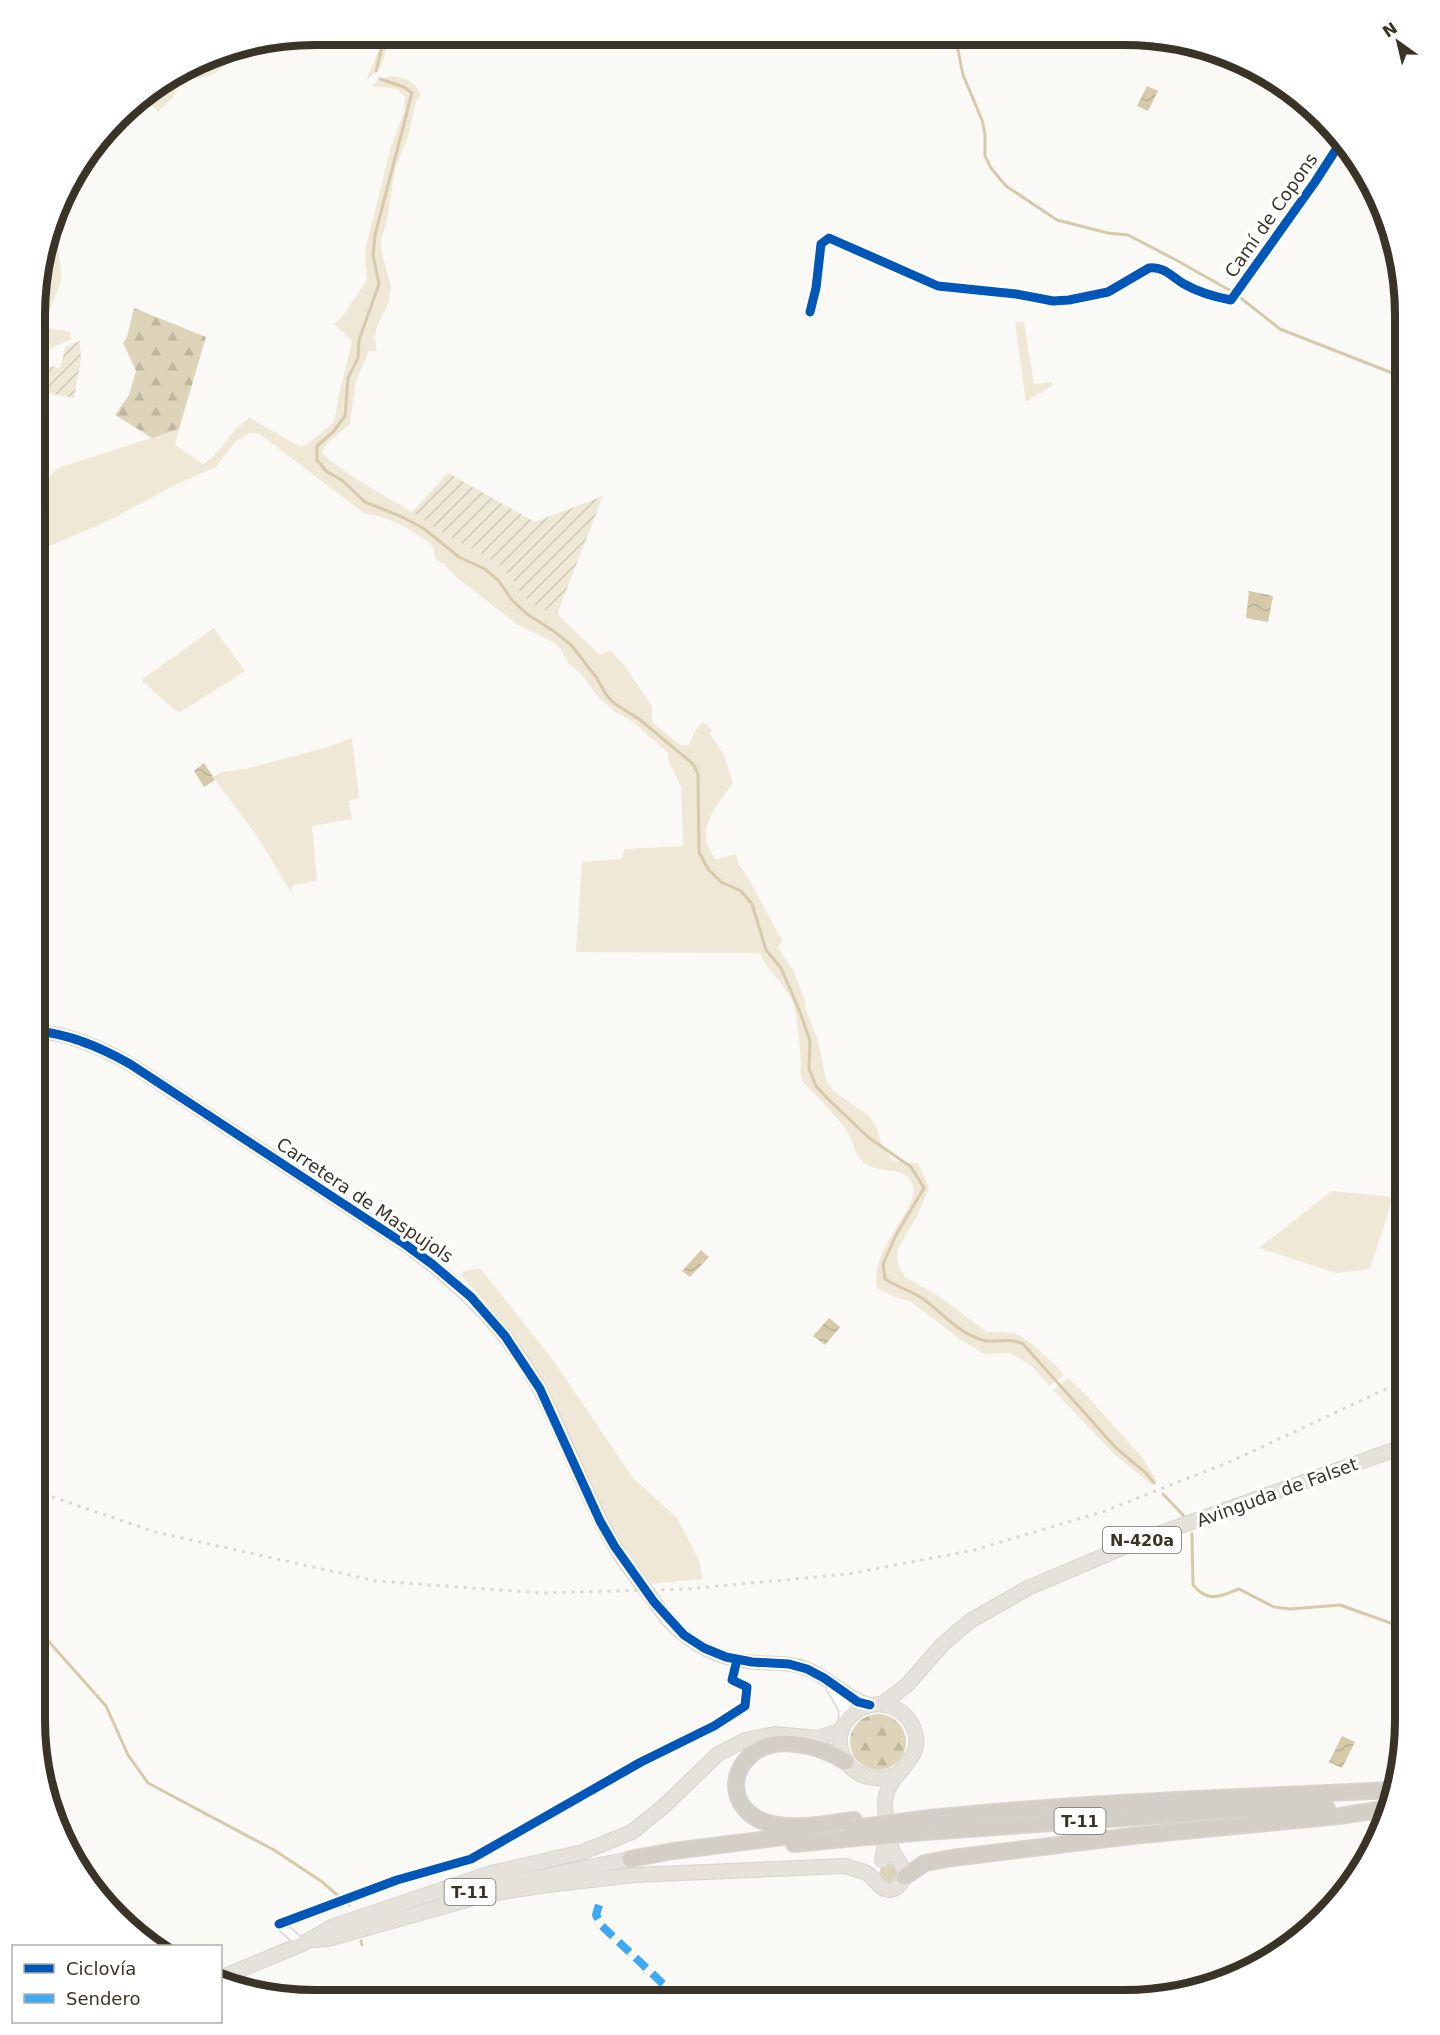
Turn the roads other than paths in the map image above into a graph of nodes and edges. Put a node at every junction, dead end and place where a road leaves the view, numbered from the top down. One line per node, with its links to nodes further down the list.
1 (1338, 150): 2 (street, Camí de Copons)
2 (810, 312)
3 (45, 1033): 5 (street, Carretera de Maspujols, bridge)
4 (1395, 1450): 7 (main road, Avinguda de Falset / N-420a)
5 (737, 1660): 6 (street, Carretera de Maspujols); 25 (street)
6 (824, 1678): 8 (street, Carretera de Maspujols); 10 (street)
7 (907, 1685): 8 (main road, Avinguda de Falset / N-420a); 9 (main road)
8 (876, 1705): 9 (main road); 10 (main road)
9 (904, 1715): 12 (main road)
10 (844, 1726): 11 (main road); 25 (main road)
11 (846, 1762): 13 (main road); 19 (highway)
12 (897, 1774): 13 (main road); 22 (main road)
13 (866, 1778): 21 (main road)
14 (1386, 1791): 15 (highway, T-11)
15 (1232, 1803): 16 (highway, T-11); 18 (highway, T-11); 18 (highway, T-11)
16 (1381, 1807)
17 (1380, 1809): 23 (highway)
18 (928, 1825): 19 (highway, T-11, bridge)
19 (855, 1829): 20 (highway, T-11)
20 (630, 1859): 25 (main road, T-11)
21 (882, 1860): 22 (main road); 24 (main road)
22 (897, 1861): 23 (main road)
23 (904, 1877): 24 (main road)
24 (873, 1878): 25 (main road)
25 (308, 1942): 26 (main road)
26 (226, 1975)

